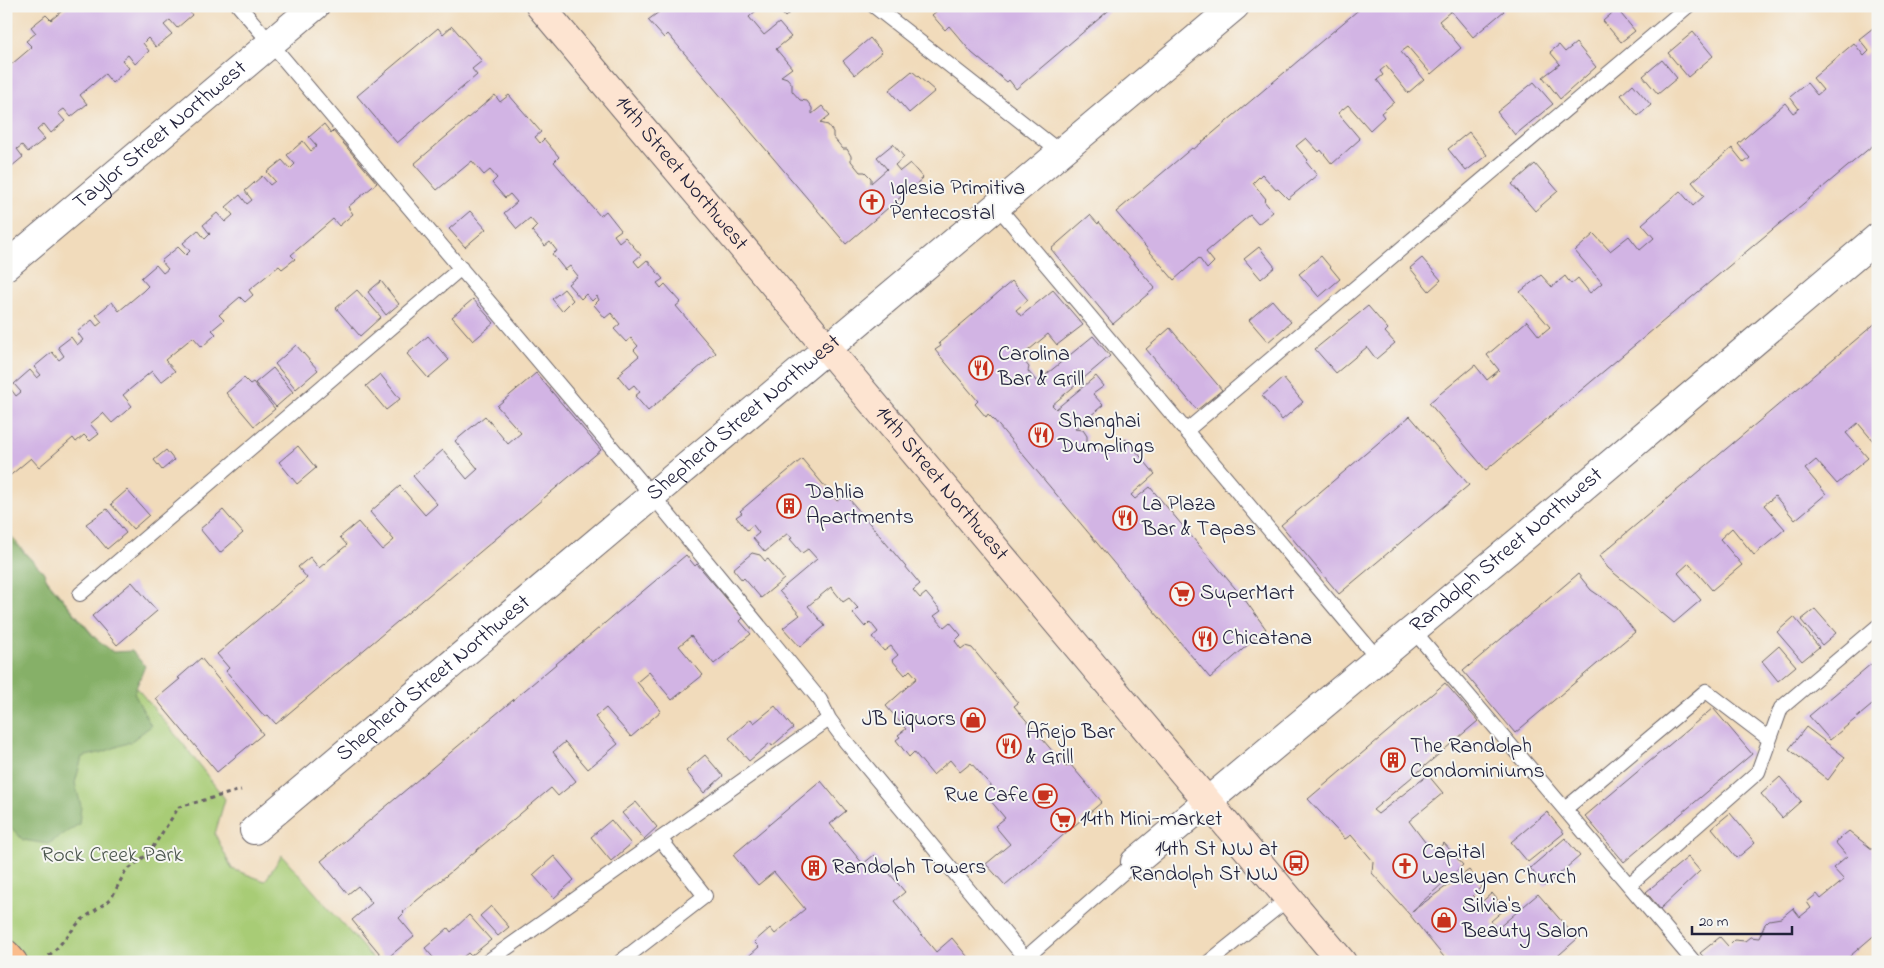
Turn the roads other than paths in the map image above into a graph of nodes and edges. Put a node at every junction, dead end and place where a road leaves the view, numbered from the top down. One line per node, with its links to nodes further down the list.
1 (239, 6): 7 (lane)
2 (315, 6): 7 (street, Taylor Street Northwest)
3 (540, 6): 13 (main road, 14th Street Northwest)
4 (874, 6): 8 (lane)
5 (1235, 6): 8 (street, Shepherd Street Northwest)
6 (1688, 6): 14 (lane)
7 (270, 44): 11 (street, Taylor Street Northwest); 12 (lane)
8 (1060, 152): 9 (street, Shepherd Street Northwest)
9 (997, 206): 13 (street, Shepherd Street Northwest); 14 (lane)
10 (1878, 237): 18 (street, Randolph Street Northwest)
11 (6, 266)
12 (462, 268): 15 (lane); 16 (lane)
13 (827, 348): 15 (street, Shepherd Street Northwest); 22 (main road, 14th Street Northwest)
14 (1186, 431): 19 (lane)
15 (652, 495): 20 (lane); 24 (street, Shepherd Street Northwest)
16 (80, 594)
17 (1878, 626): 21 (lane)
18 (1412, 630): 19 (street, Randolph Street Northwest); 23 (lane)
19 (1378, 659): 22 (street, Randolph Street Northwest)
20 (829, 719): 25 (lane); 30 (lane)
21 (1769, 739): 23 (lane); 27 (lane)
22 (1207, 801): 26 (street, Randolph Street Northwest); 28 (main road, 14th Street Northwest)
23 (1565, 809): 27 (lane)
24 (254, 830)
25 (661, 840): 32 (lane); 33 (lane)
26 (1135, 862): 30 (lane)
27 (1629, 885): 36 (lane)
28 (1289, 898): 34 (lane); 35 (main road, 14th Street Northwest)
29 (6, 954): 31 (main road)
30 (1023, 960)
31 (12, 962)
32 (487, 962)
33 (620, 962)
34 (1209, 962)
35 (1342, 962)
36 (1694, 962)

